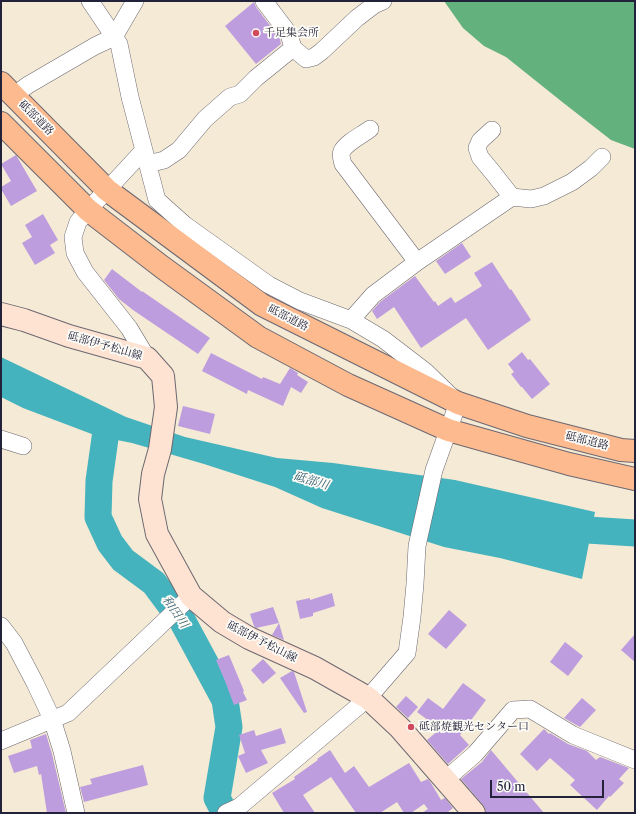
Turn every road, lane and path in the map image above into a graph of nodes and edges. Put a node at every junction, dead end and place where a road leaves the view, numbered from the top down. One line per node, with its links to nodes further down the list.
1 (90, 1): 5 (street)
2 (135, 1): 5 (street)
3 (264, 1): 6 (street)
4 (383, 1): 6 (street)
5 (114, 37): 7 (street); 11 (street)
6 (293, 48): 11 (street)
7 (7, 89): 13 (highway, 砥部道路)
8 (1, 123): 15 (highway)
9 (370, 129): 16 (street)
10 (492, 130): 14 (street)
11 (146, 157): 13 (street); 18 (street)
12 (602, 157): 14 (street)
13 (107, 190): 15 (street); 20 (highway, 砥部道路)
14 (512, 197): 16 (street)
15 (88, 210): 19 (street); 21 (highway)
16 (417, 262): 18 (street)
17 (1, 314): 19 (main road, 砥部伊予松山線)
18 (351, 320): 20 (street)
19 (147, 358): 26 (main road, 砥部伊予松山線)
20 (458, 403): 21 (street); 24 (highway, 砥部道路)
21 (448, 430): 25 (highway); 28 (street)
22 (1, 439): 23 (street)
23 (23, 446)
24 (635, 452)
25 (635, 479)
26 (188, 599): 28 (main road, 砥部伊予松山線); 29 (street)
27 (1, 626): 29 (street)
28 (368, 698): 32 (main road, 砥部伊予松山線); 33 (street)
29 (52, 719): 30 (street); 34 (street)
30 (1, 741)
31 (635, 760): 32 (street)
32 (445, 780): 35 (main road, 砥部伊予松山線)
33 (232, 810)
34 (76, 813)
35 (474, 813)

